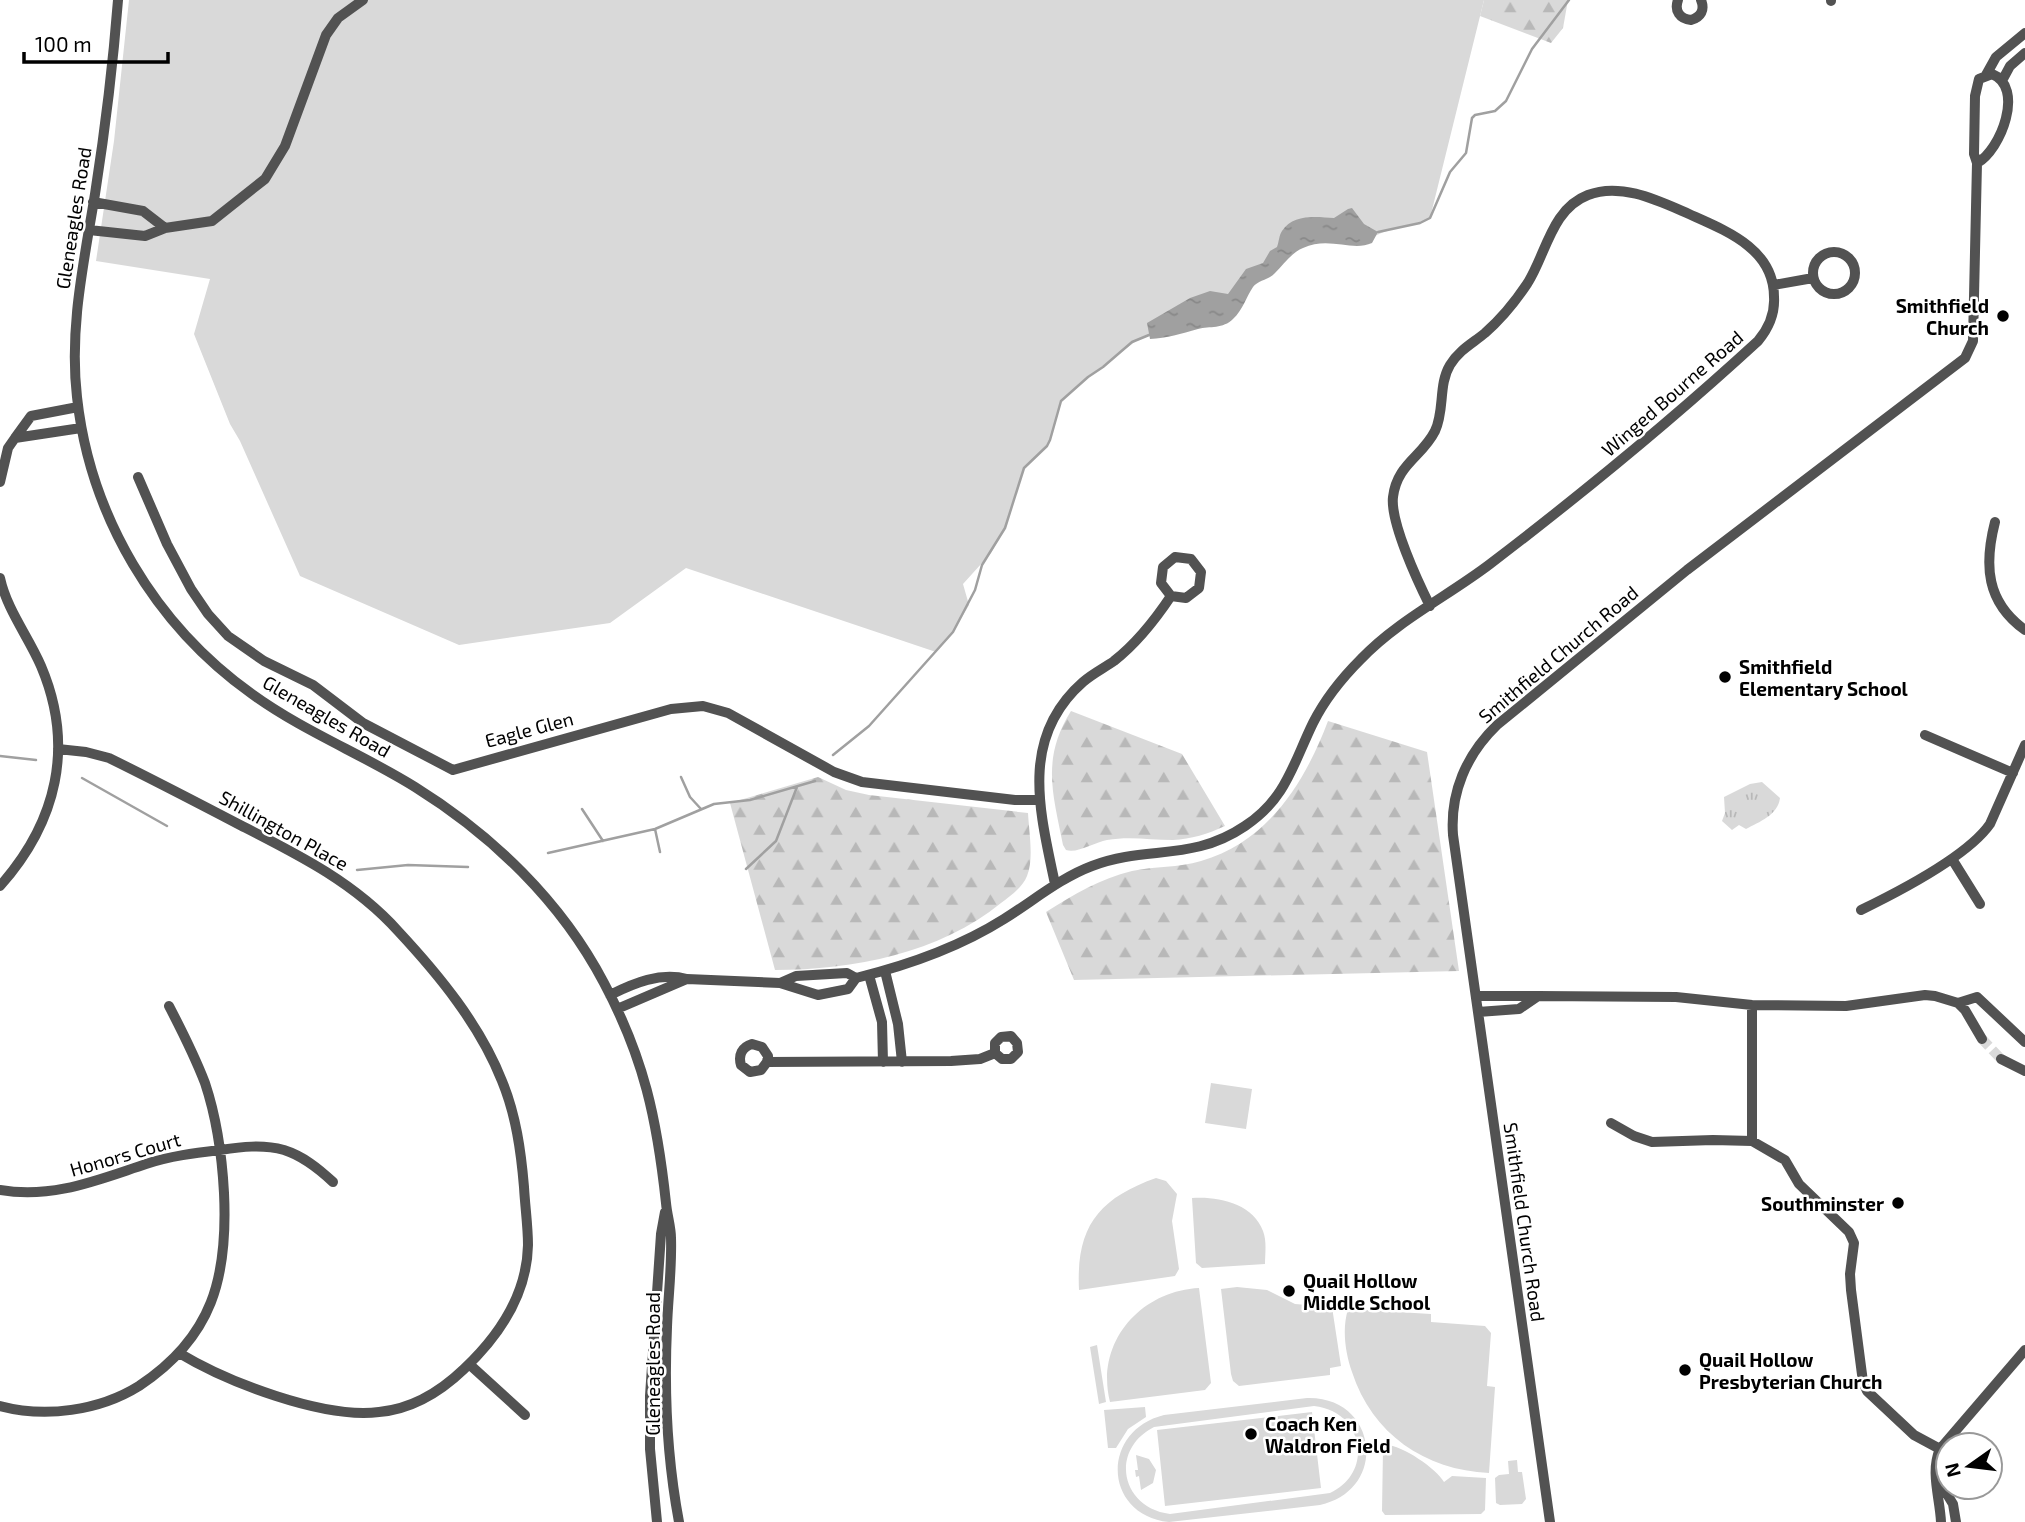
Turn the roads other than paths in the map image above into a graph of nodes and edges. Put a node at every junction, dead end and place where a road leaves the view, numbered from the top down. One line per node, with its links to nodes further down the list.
1 (118, 0): 10 (street, Gleneagles Road)
2 (363, 0): 11 (street)
3 (1678, 0): 4 (street)
4 (1702, 0)
5 (2025, 33): 7 (street, Smithfield Church Road)
6 (2025, 52): 8 (street)
7 (1986, 75): 8 (street); 9 (street, Smithfield Church Road)
8 (2003, 79): 9 (street)
9 (1977, 163): 41 (street, Smithfield Church Road)
10 (93, 202): 11 (street); 12 (street, Gleneagles Road)
11 (165, 228): 12 (street)
12 (89, 230): 15 (street, Gleneagles Road)
13 (1813, 278): 13 (street); 14 (street)
14 (1774, 285): 23 (street, Winged Bourne Road); 23 (street)
15 (78, 407): 16 (street, Gleneagles Road); 17 (street)
16 (81, 428): 17 (street); 40 (street, Gleneagles Road)
17 (15, 438): 19 (street)
18 (138, 477): 29 (street, Eagle Glen)
19 (0, 482)
20 (1994, 522): 24 (street)
21 (0, 578): 27 (street)
22 (1171, 596): 29 (street)
23 (1430, 606): 31 (street, Winged Bourne Road)
24 (2025, 630)
25 (1925, 735): 28 (street)
26 (2025, 745): 28 (street)
27 (58, 749): 32 (street); 64 (street, Shillington Place)
28 (2013, 773): 30 (street)
29 (1040, 800): 31 (street)
30 (1952, 859): 33 (street); 34 (street)
31 (1055, 884): 35 (street, Winged Bourne Road)
32 (0, 886)
33 (1980, 904)
34 (1861, 910)
35 (885, 971): 36 (street, Winged Bourne Road); 54 (street)
36 (869, 975): 37 (street, Winged Bourne Road); 53 (street)
37 (856, 978): 39 (street, Winged Bourne Road); 39 (street, Winged Bourne Road)
38 (687, 979): 39 (street, Winged Bourne Road); 40 (street, Winged Bourne Road); 46 (street, Winged Bourne Road)
39 (780, 983)
40 (610, 995): 46 (street, Gleneagles Road)
41 (1476, 996): 42 (street); 47 (street, Smithfield Church Road)
42 (1538, 996): 44 (street); 47 (street)
43 (1958, 1003): 44 (street); 48 (street); 49 (street)
44 (1752, 1005): 57 (street)
45 (169, 1006): 58 (street)
46 (617, 1009): 61 (street, Gleneagles Road)
47 (1478, 1012): 73 (street, Smithfield Church Road)
48 (1982, 1039)
49 (2025, 1042)
50 (995, 1053): 54 (street)
51 (2001, 1059): 55 (street)
52 (767, 1062): 53 (street)
53 (883, 1062): 54 (street)
54 (902, 1062)
55 (2025, 1071)
56 (1611, 1123): 57 (street)
57 (1752, 1141): 68 (street)
58 (221, 1150): 59 (street, Honors Court); 60 (street, Honors Court); 63 (street)
59 (333, 1182)
60 (0, 1189)
61 (666, 1206): 71 (street, Gleneagles Road); 72 (street, Gleneagles Road)
62 (2025, 1350): 67 (street)
63 (178, 1353): 64 (street, Shillington Place); 65 (street)
64 (469, 1364): 66 (street)
65 (0, 1406)
66 (525, 1415)
67 (1955, 1431)
68 (1934, 1446)
69 (1939, 1501): 74 (street)
70 (1951, 1501): 75 (street)
71 (657, 1522)
72 (679, 1522)
73 (1550, 1522)
74 (1941, 1522)
75 (1956, 1522)

